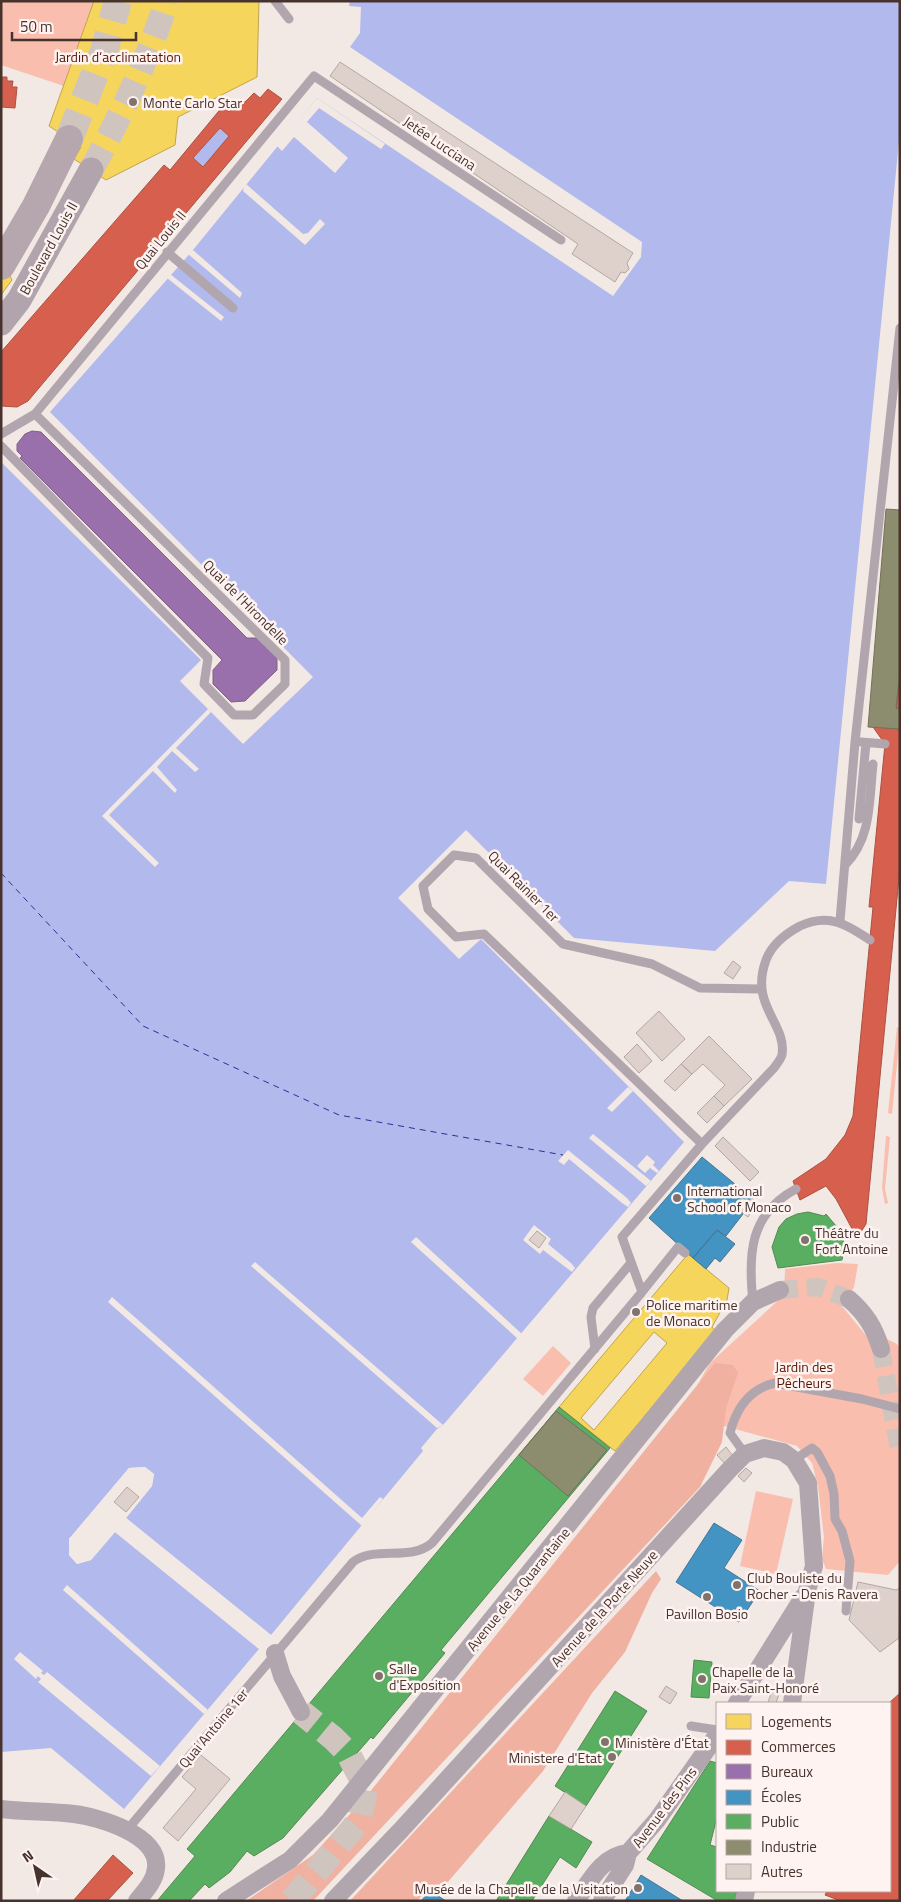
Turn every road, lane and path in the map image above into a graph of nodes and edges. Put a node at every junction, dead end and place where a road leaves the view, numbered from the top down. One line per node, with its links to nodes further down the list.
1 (275, 1): 2 (lane)
2 (289, 19)
3 (306, 85): 6 (lane, Jetée Lucciana); 7 (lane, Quai Louis II)
4 (69, 139): 8 (main road)
5 (91, 170): 10 (main road, Boulevard Louis II)
6 (562, 240)
7 (167, 252): 9 (lane); 12 (lane, Quai Louis II)
8 (1, 266)
9 (233, 308)
10 (1, 323)
11 (900, 328): 15 (lane)
12 (35, 414): 13 (lane); 14 (lane, Quai de l’Hirondelle)
13 (1, 434)
14 (1, 446)
15 (855, 742): 16 (lane); 20 (lane)
16 (866, 743): 17 (lane); 19 (lane)
17 (885, 744)
18 (873, 764): 20 (lane)
19 (859, 819)
20 (845, 865): 21 (lane)
21 (840, 921): 22 (lane); 23 (lane)
22 (870, 940)
23 (760, 989): 24 (lane); 24 (lane, Quai Rainier 1er)
24 (702, 1144): 27 (lane)
25 (796, 1189): 31 (lane)
26 (685, 1253): 29 (lane)
27 (630, 1264): 29 (lane); 32 (lane)
28 (780, 1290): 31 (street, Avenue de La Quarantaine)
29 (642, 1292): 32 (lane)
30 (849, 1299): 33 (street)
31 (753, 1302): 50 (street, Avenue de La Quarantaine)
32 (595, 1349): 39 (lane, Quai Antoine 1er)
33 (881, 1349)
34 (900, 1409): 35 (lane)
35 (745, 1454): 36 (street); 51 (street, Avenue de la Porte Neuve)
36 (794, 1460): 37 (street); 38 (lane)
37 (807, 1591): 40 (street); 41 (street)
38 (846, 1611)
39 (275, 1653): 42 (street); 47 (lane, Quai Antoine 1er)
40 (738, 1702)
41 (792, 1702)
42 (301, 1712)
43 (691, 1726): 44 (lane)
44 (716, 1730)
45 (716, 1736): 48 (street, Avenue des Pins)
46 (1, 1809): 47 (street)
47 (126, 1830): 49 (street)
48 (628, 1853): 52 (street); 53 (street)
49 (137, 1901)
50 (226, 1901)
51 (333, 1901)
52 (576, 1901)
53 (602, 1901)

